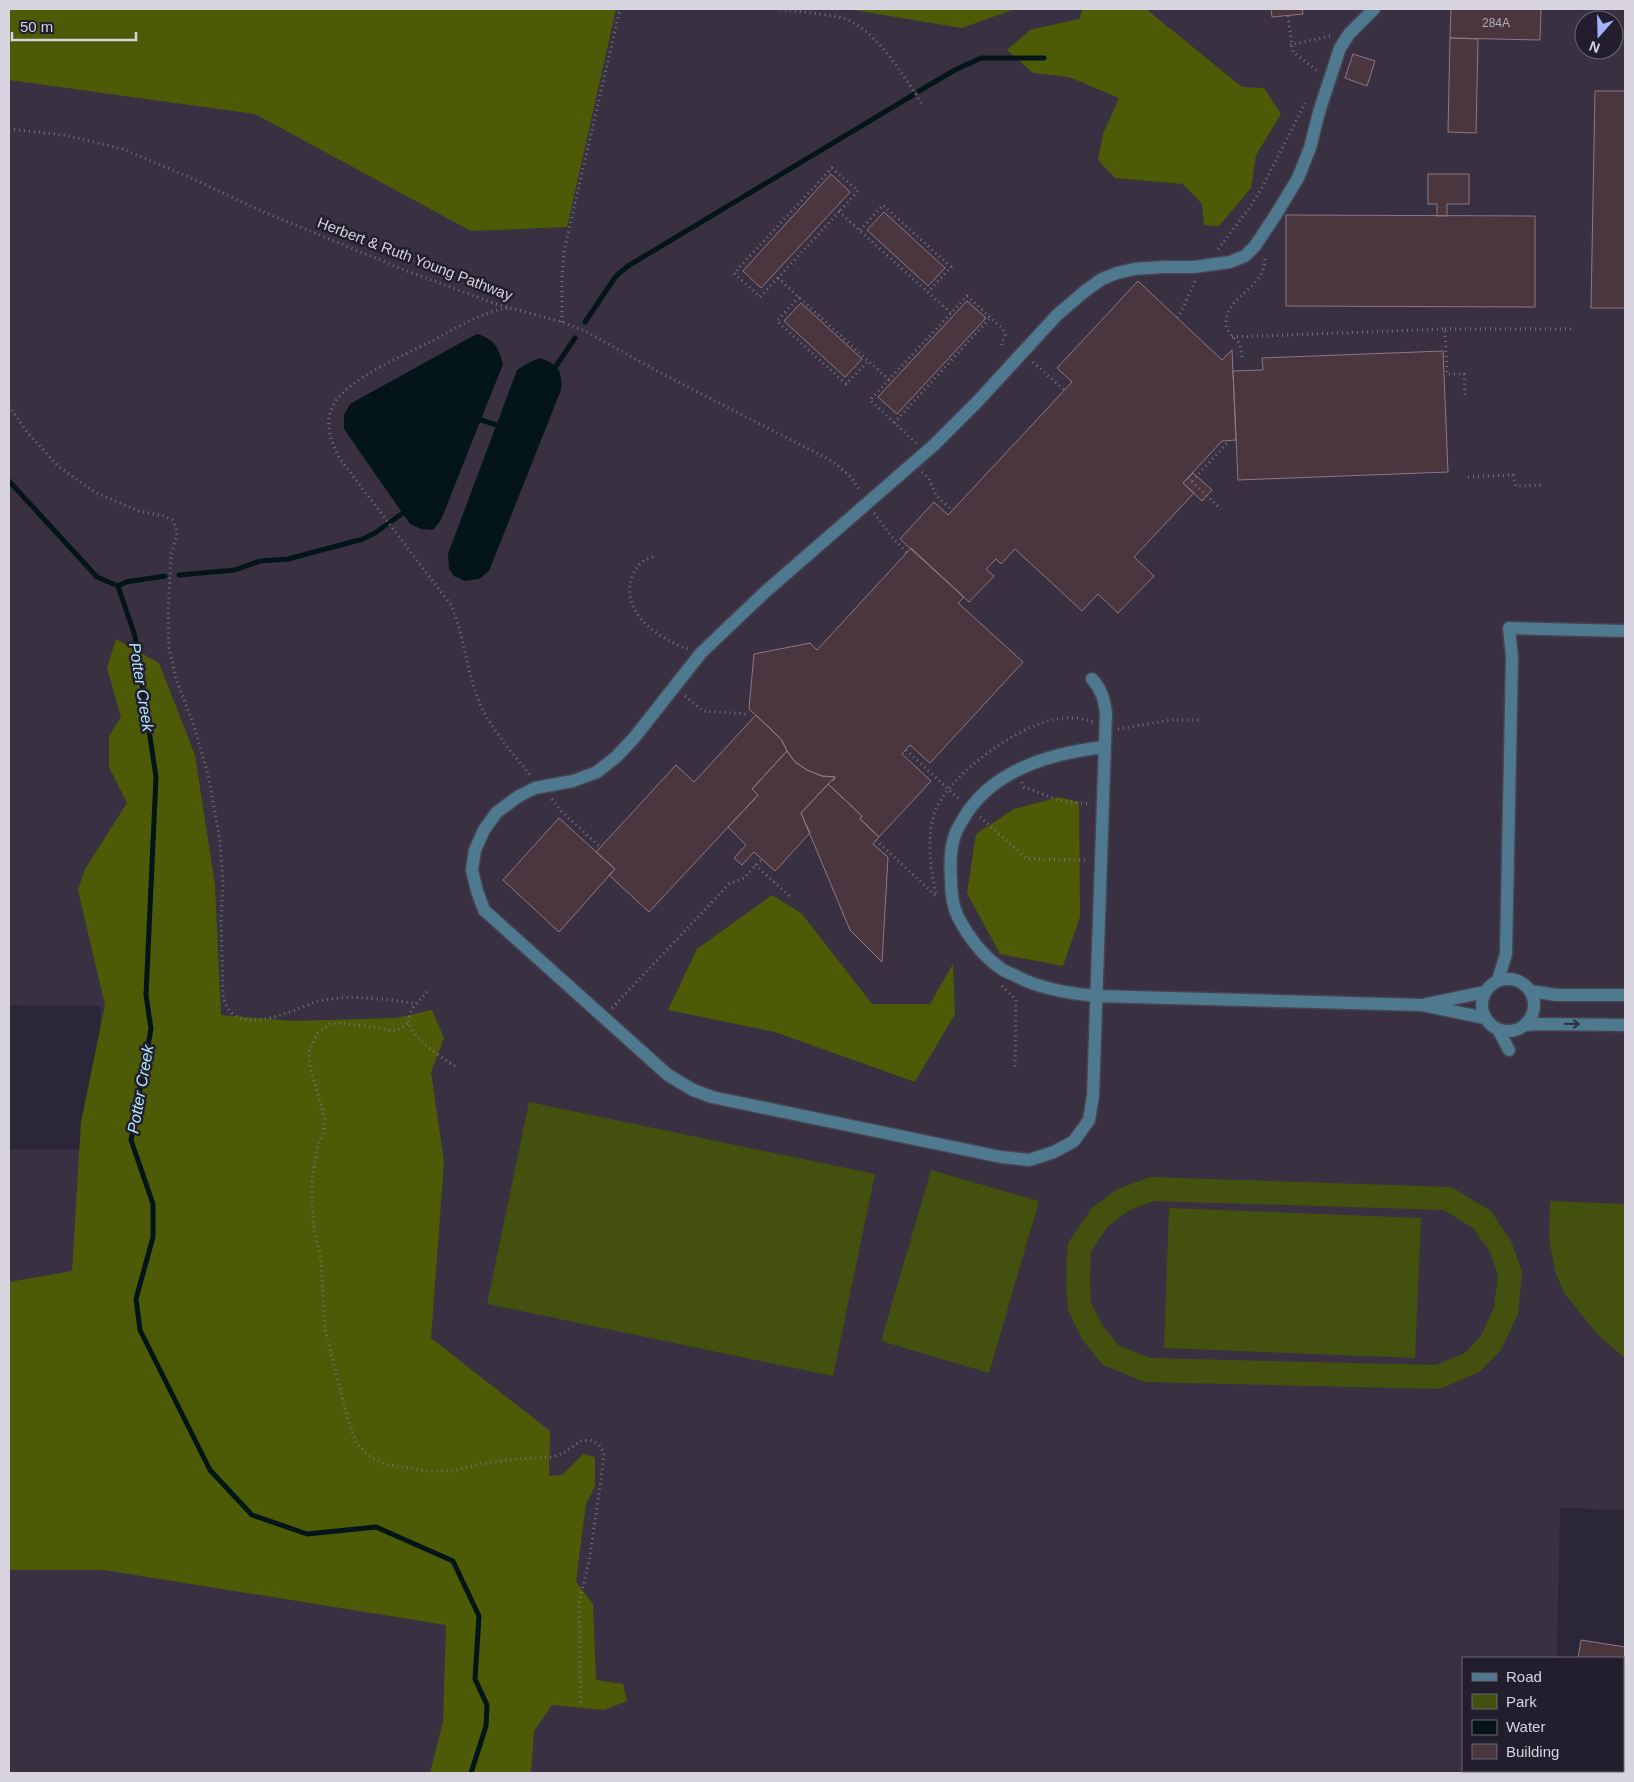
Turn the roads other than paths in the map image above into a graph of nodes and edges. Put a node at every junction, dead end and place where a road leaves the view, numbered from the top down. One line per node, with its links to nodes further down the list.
1 (1374, 9): 11 (lane)
2 (1625, 631): 5 (lane)
3 (1092, 679): 4 (lane)
4 (1105, 747): 11 (lane); 11 (lane)
5 (1506, 954): 6 (lane); 7 (lane)
6 (1498, 980): 7 (lane); 9 (lane)
7 (1517, 980): 8 (lane)
8 (1531, 991): 10 (lane); 15 (lane)
9 (1484, 992): 12 (lane); 13 (lane)
10 (1625, 995)
11 (1096, 996): 12 (lane)
12 (1422, 1005): 13 (lane)
13 (1485, 1018): 16 (lane)
14 (1625, 1025): 15 (lane, one-way to 14)
15 (1521, 1028): 16 (lane); 16 (lane)
16 (1498, 1030)

